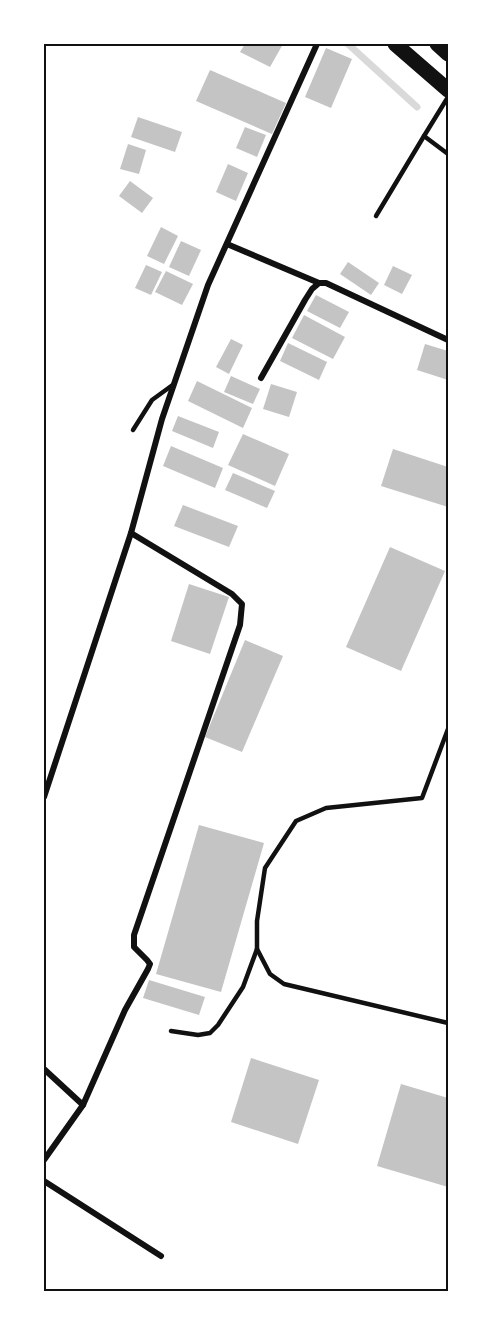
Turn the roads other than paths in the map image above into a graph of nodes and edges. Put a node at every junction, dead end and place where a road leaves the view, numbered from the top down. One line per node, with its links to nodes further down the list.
1 (317, 44): 10 (street)
2 (395, 44): 5 (highway)
3 (437, 44): 4 (highway)
4 (448, 54)
5 (448, 90)
6 (448, 97): 7 (lane)
7 (424, 136): 8 (lane); 9 (lane)
8 (448, 154)
9 (376, 216)
10 (227, 244): 11 (street); 14 (street)
11 (319, 283): 12 (street); 13 (street)
12 (448, 340)
13 (261, 378)
14 (176, 383): 15 (lane); 16 (street)
15 (133, 430)
16 (131, 533): 18 (street); 23 (street)
17 (448, 729): 19 (lane)
18 (44, 797)
19 (257, 949): 20 (lane); 21 (lane)
20 (448, 1023)
21 (171, 1031)
22 (44, 1069): 23 (street)
23 (83, 1105): 24 (street)
24 (44, 1160)
25 (44, 1181): 26 (street)
26 (161, 1256)

